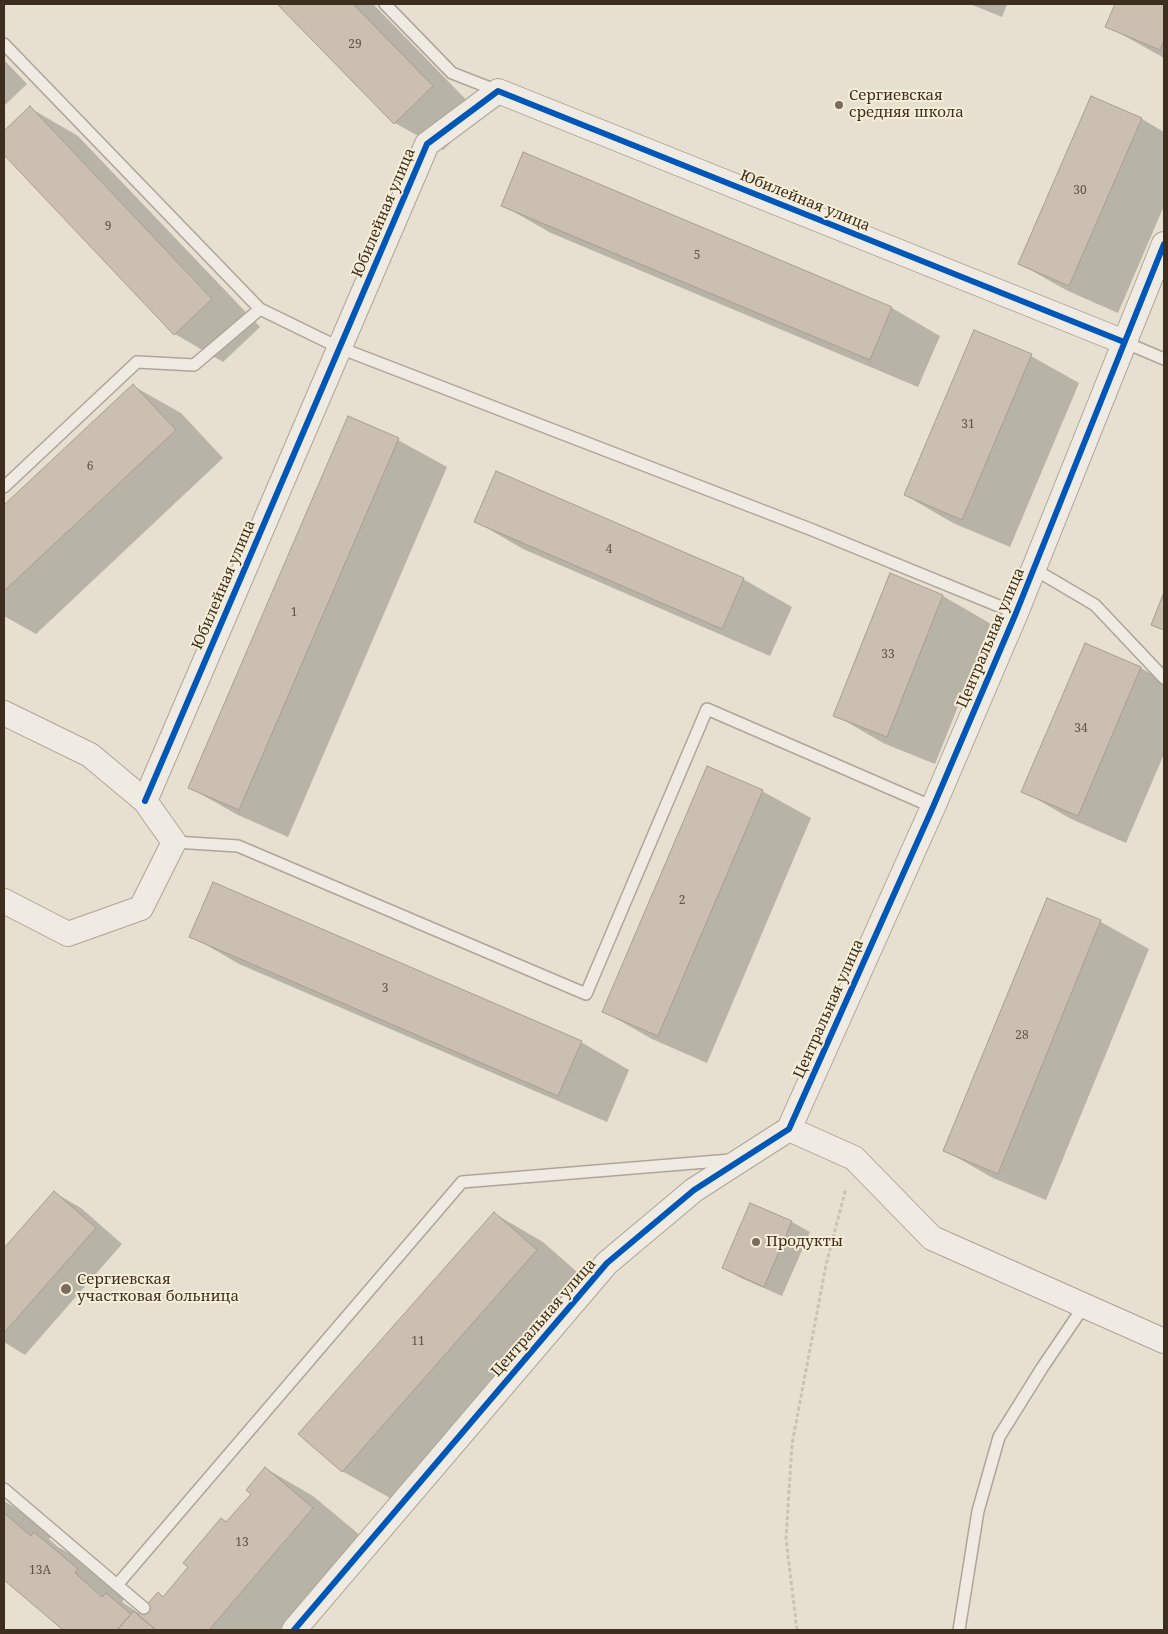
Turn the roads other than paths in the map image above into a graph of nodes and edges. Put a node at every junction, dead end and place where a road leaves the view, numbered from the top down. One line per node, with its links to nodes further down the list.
1 (385, 4): 3 (lane)
2 (4, 44): 5 (lane)
3 (498, 91): 6 (street, Юбилейная улица); 7 (street, Юбилейная улица)
4 (1164, 244): 6 (street, Центральная улица)
5 (260, 309): 7 (lane); 9 (lane)
6 (1124, 342): 8 (lane); 10 (street, Центральная улица)
7 (340, 348): 11 (lane); 14 (street, Юбилейная улица)
8 (1164, 359)
9 (4, 487)
10 (1034, 569): 11 (street, Центральная улица); 12 (lane)
11 (1016, 613): 15 (street, Центральная улица)
12 (1164, 678)
13 (4, 713): 14 (street)
14 (145, 801): 16 (street)
15 (933, 807): 16 (lane); 18 (street, Центральная улица)
16 (174, 842): 17 (street)
17 (4, 901)
18 (789, 1129): 19 (street, Центральная улица); 20 (street)
19 (741, 1160): 23 (lane); 25 (street, Центральная улица)
20 (1084, 1306): 21 (street); 26 (lane)
21 (1164, 1341)
22 (4, 1489): 23 (lane)
23 (117, 1585): 24 (lane)
24 (144, 1608)
25 (294, 1630)
26 (959, 1630)

